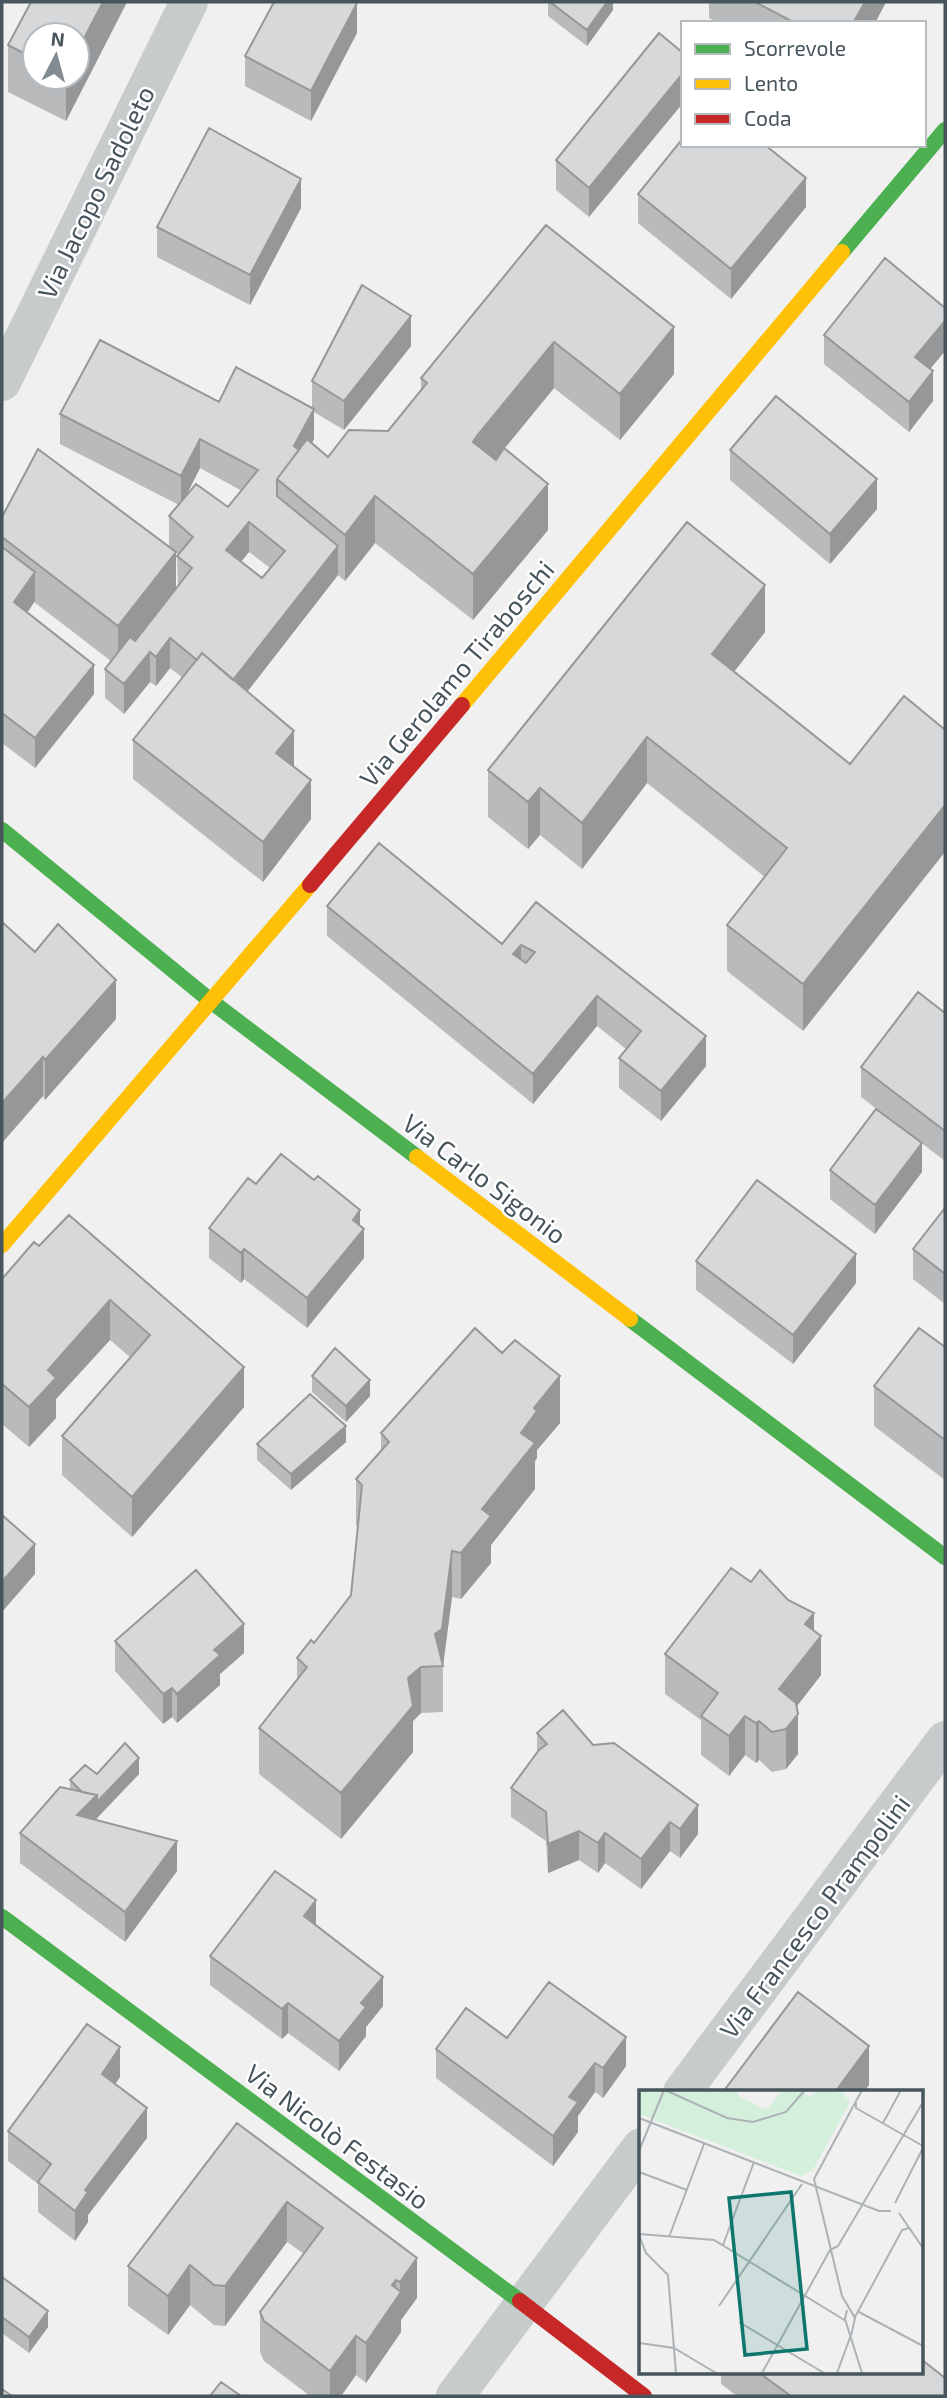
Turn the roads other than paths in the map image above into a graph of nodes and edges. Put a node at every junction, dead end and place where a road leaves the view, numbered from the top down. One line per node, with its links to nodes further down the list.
1 (189, 2): 3 (street, Via Jacopo Sadoleto)
2 (945, 130): 5 (street, Via Gerolamo Tiraboschi)
3 (2, 382)
4 (2, 830): 5 (street, Via Carlo Sigonio)
5 (212, 1002): 6 (street, Via Gerolamo Tiraboschi); 7 (street, Via Carlo Sigonio)
6 (2, 1245)
7 (945, 1558)
8 (945, 1740): 10 (street, Via Francesco Prampolini)
9 (2, 1916): 12 (street, Via Nicolò Festasio)
10 (683, 2090)
11 (639, 2150): 12 (street)
12 (523, 2303): 13 (street); 14 (street, Via Nicolò Festasio)
13 (455, 2396)
14 (644, 2396)

